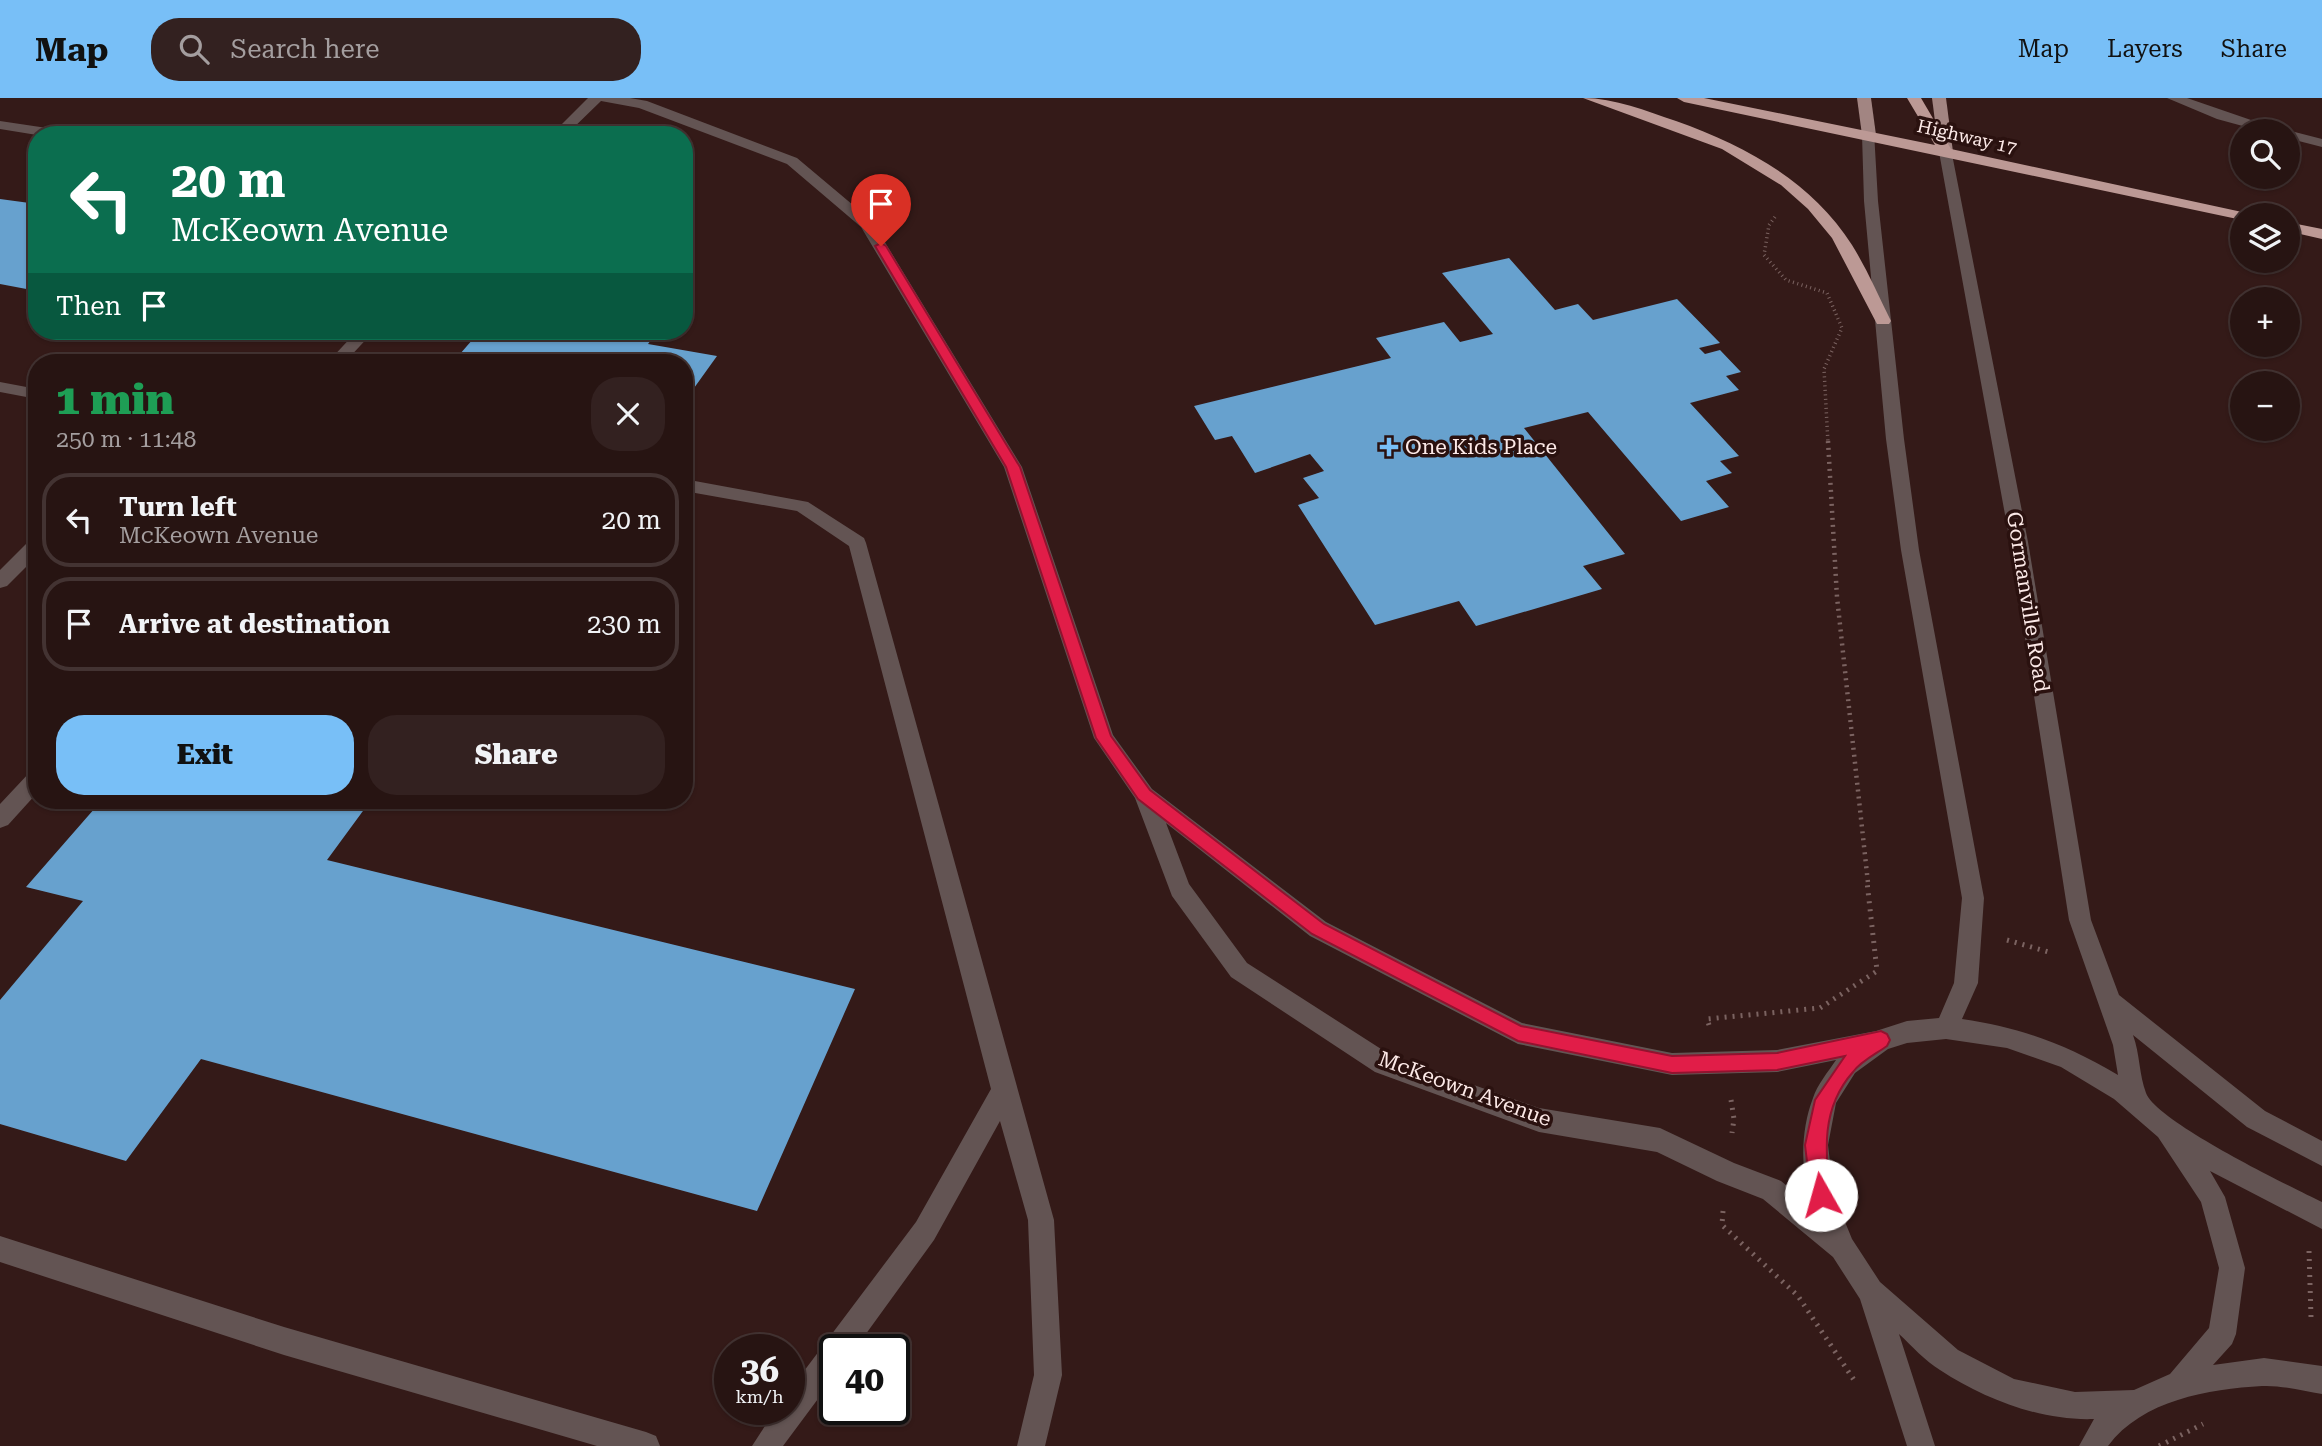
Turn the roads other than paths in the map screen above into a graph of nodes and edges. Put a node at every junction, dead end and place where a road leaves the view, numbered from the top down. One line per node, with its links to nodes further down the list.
1 (596, 98): 11 (street)
2 (605, 98): 29 (street, McKeown Avenue)
3 (1590, 98): 20 (highway)
4 (1684, 98): 13 (highway, Highway 17)
5 (1864, 98): 13 (main road)
6 (1913, 98): 16 (highway)
7 (1939, 98): 16 (main road, Gormanville Road)
8 (2174, 98): 9 (street)
9 (2233, 119)
10 (0, 125): 12 (street)
11 (567, 126)
12 (28, 129)
13 (1869, 135): 16 (highway, Highway 17); 20 (street)
14 (2300, 137): 15 (street)
15 (2322, 143)
16 (1946, 152): 17 (highway, Highway 17); 31 (street, Gormanville Road)
17 (2230, 213)
18 (2300, 229): 19 (highway)
19 (2322, 234)
20 (1883, 321): 32 (street)
21 (357, 340): 22 (street)
22 (343, 354)
23 (0, 387): 24 (street)
24 (28, 392)
25 (693, 487): 34 (street)
26 (28, 554): 27 (street)
27 (0, 581)
28 (28, 788): 30 (street)
29 (1144, 795): 33 (street, McKeown Avenue); 39 (street, McKeown Avenue)
30 (0, 819)
31 (2109, 1002): 35 (street, Gormanville Road); 37 (street)
32 (1946, 1028): 33 (street, McKeown Avenue); 35 (street, McKeown Avenue)
33 (1881, 1040): 39 (street)
34 (1004, 1090): 42 (street); 49 (street)
35 (2135, 1101): 36 (street, McKeown Avenue)
36 (2167, 1129): 38 (street); 45 (street)
37 (2322, 1154)
38 (2322, 1216)
39 (1842, 1248): 41 (street)
40 (0, 1249): 47 (street)
41 (1871, 1291): 46 (street); 50 (street)
42 (849, 1334)
43 (819, 1374): 48 (street)
44 (2322, 1380): 45 (street)
45 (2180, 1384): 46 (street)
46 (2134, 1404): 51 (street)
47 (646, 1446)
48 (766, 1446)
49 (1031, 1446)
50 (1921, 1446)
51 (2093, 1446)

